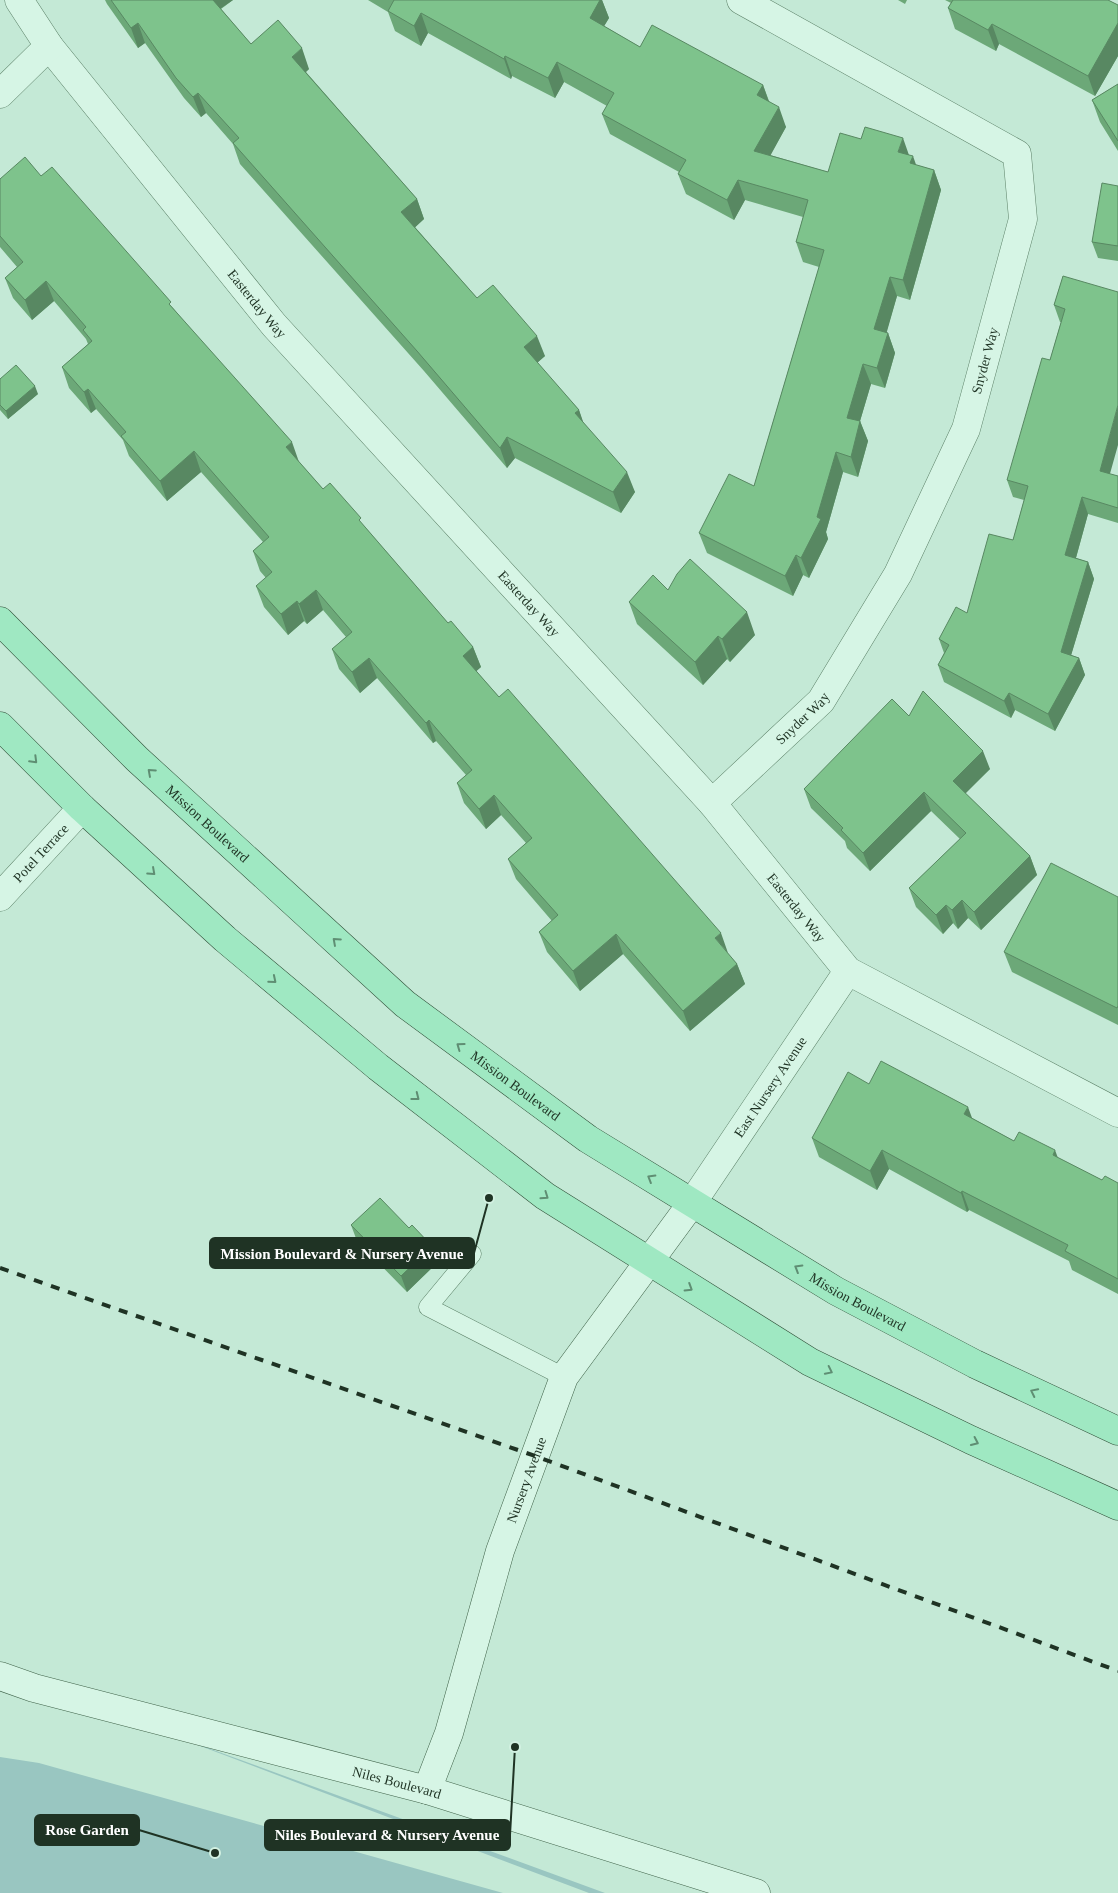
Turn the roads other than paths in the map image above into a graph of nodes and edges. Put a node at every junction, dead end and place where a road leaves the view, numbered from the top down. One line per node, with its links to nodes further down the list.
1 (19, 0): 3 (street, Easterday Way)
2 (741, 0): 7 (street, Snyder Way)
3 (49, 46): 4 (street); 7 (street, Easterday Way)
4 (0, 94)
5 (0, 621): 12 (main road, Mission Boulevard, one-way to 5)
6 (0, 726): 8 (main road, one-way to 8)
7 (712, 803): 10 (street, Easterday Way)
8 (82, 808): 9 (street, Potel Terrace); 14 (main road, one-way to 14)
9 (0, 897)
10 (848, 971): 11 (street, Easterday Way); 12 (street, East Nursery Avenue)
11 (1118, 1113)
12 (692, 1203): 14 (street, Nursery Avenue); 16 (main road, Mission Boulevard, one-way to 12)
13 (472, 1254): 15 (lane)
14 (648, 1262): 15 (street, Nursery Avenue); 17 (main road, one-way to 17)
15 (564, 1377): 21 (street, Nursery Avenue)
16 (1118, 1431)
17 (1118, 1506)
18 (0, 1676): 20 (street, Niles Boulevard)
19 (0, 1684): 20 (street, Niles Boulevard)
20 (34, 1688): 21 (street, Niles Boulevard)
21 (427, 1790): 22 (street, Niles Boulevard)
22 (756, 1893)

